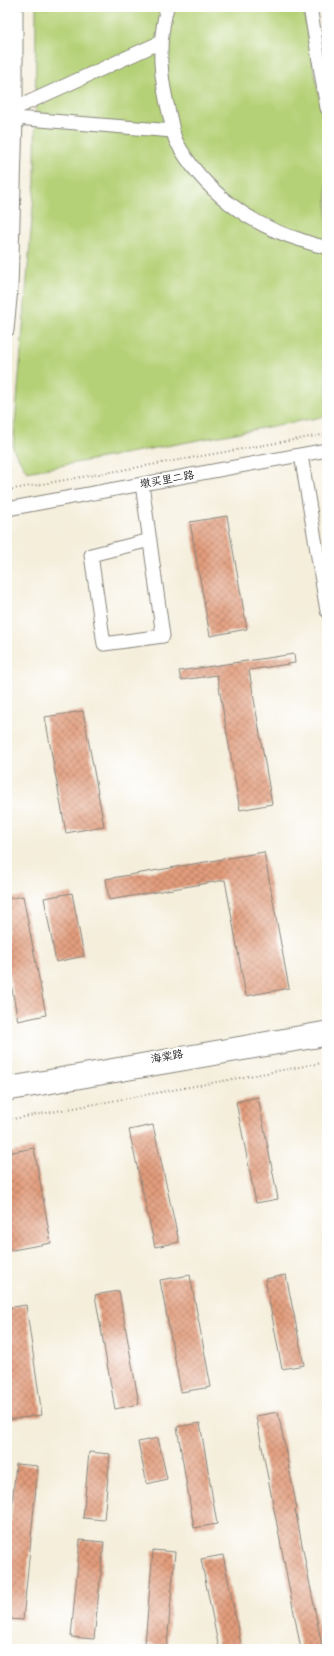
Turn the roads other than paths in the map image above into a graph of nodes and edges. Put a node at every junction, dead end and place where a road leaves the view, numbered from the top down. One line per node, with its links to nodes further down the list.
1 (16, 7): 6 (street)
2 (167, 7): 4 (street)
3 (310, 7): 5 (street)
4 (161, 42): 6 (street); 7 (street)
5 (327, 108)
6 (16, 113): 7 (street); 9 (street)
7 (173, 131): 8 (street)
8 (327, 247)
9 (7, 330)
10 (327, 450): 11 (street, 墩买里二路)
11 (301, 455): 12 (street, 墩买里二路); 15 (street)
12 (142, 484): 13 (street, 墩买里二路); 14 (street)
13 (7, 509)
14 (150, 540): 14 (street)
15 (327, 611)
16 (327, 1028): 18 (street, 海棠路)
17 (327, 1039): 19 (street, 海棠路)
18 (7, 1084)
19 (7, 1094)

